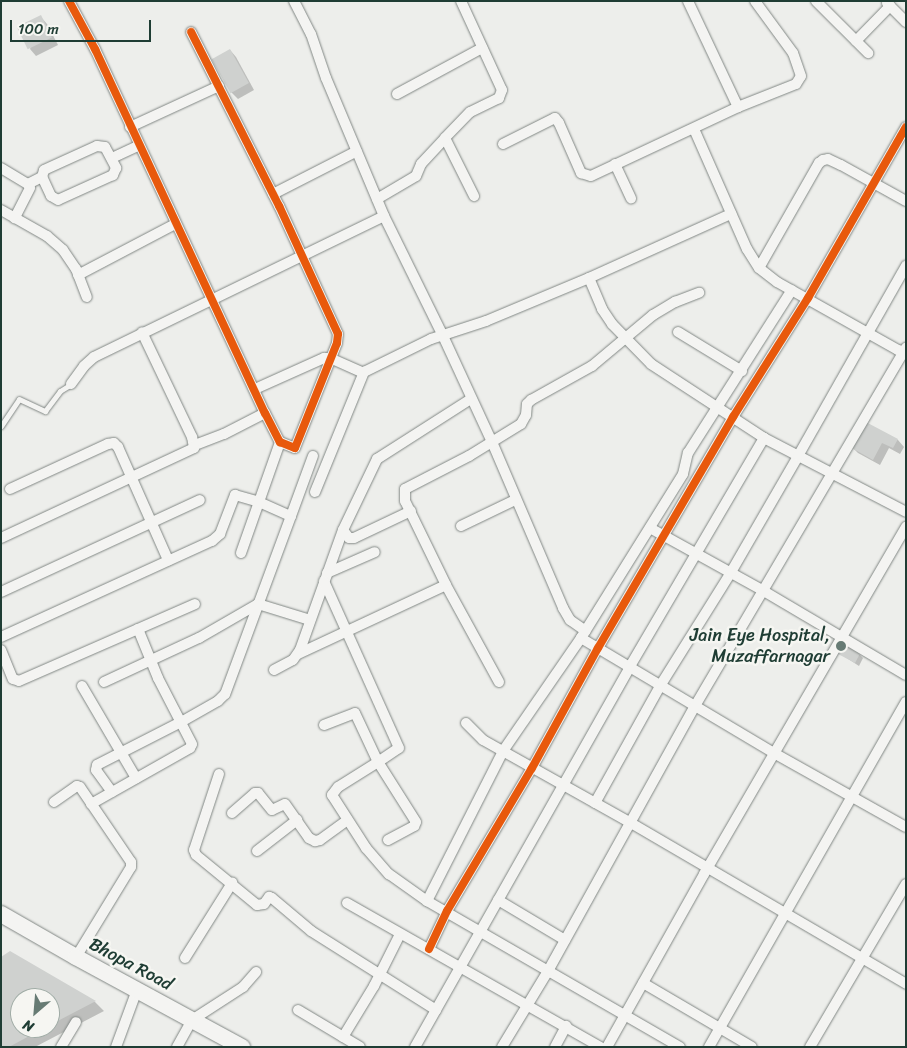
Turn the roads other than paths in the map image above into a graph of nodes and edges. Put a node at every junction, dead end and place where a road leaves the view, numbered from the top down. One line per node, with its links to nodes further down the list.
1 (69, 1): 16 (street)
2 (294, 1): 22 (street)
3 (461, 1): 11 (street)
4 (688, 1): 15 (street)
5 (755, 1): 15 (street)
6 (816, 1): 10 (street)
7 (888, 4): 8 (street); 10 (street)
8 (906, 22)
9 (191, 32): 13 (street)
10 (856, 41): 12 (street)
11 (482, 48): 14 (street); 19 (street)
12 (868, 53)
13 (219, 86): 16 (street); 29 (street)
14 (397, 94)
15 (738, 107): 18 (street)
16 (130, 127): 21 (street)
17 (906, 127): 27 (street)
18 (694, 129): 24 (street); 35 (street)
19 (445, 138): 30 (street); 31 (street)
20 (503, 144): 24 (street)
21 (138, 146): 23 (street); 38 (street)
22 (357, 151): 29 (street); 31 (street)
23 (112, 158): 26 (street); 26 (street)
24 (615, 164): 32 (street)
25 (1, 168): 28 (street)
26 (42, 178): 28 (street)
27 (872, 183): 33 (street); 41 (street); 47 (street)
28 (28, 184): 37 (street)
29 (273, 194): 39 (street)
30 (474, 196)
31 (377, 199): 36 (street)
32 (631, 199)
33 (906, 201)
34 (1, 210): 37 (street)
35 (731, 214): 41 (street); 43 (street)
36 (384, 216): 39 (street); 52 (street)
37 (15, 218): 42 (street)
38 (176, 224): 42 (street); 48 (street)
39 (301, 256): 48 (street); 55 (street)
40 (906, 266): 51 (street)
41 (759, 268): 44 (street)
42 (78, 275): 46 (street)
43 (589, 278): 52 (street); 53 (street)
44 (792, 290): 47 (street); 56 (street)
45 (699, 293): 53 (street)
46 (87, 297)
47 (808, 298): 51 (street); 63 (street)
48 (212, 301): 49 (street); 59 (street)
49 (142, 332): 58 (street); 68 (street)
50 (678, 332): 56 (street)
51 (869, 333): 54 (street); 71 (street)
52 (443, 336): 57 (street); 60 (street)
53 (625, 339): 61 (street); 67 (street)
54 (905, 350): 73 (street)
55 (330, 358): 57 (street); 59 (street); 69 (street)
56 (742, 371): 61 (street)
57 (363, 373): 72 (street)
58 (72, 384): 64 (lane)
59 (255, 389): 62 (street)
60 (471, 399): 67 (street); 87 (street)
61 (717, 408): 63 (street); 86 (street)
62 (265, 413): 66 (street); 68 (street)
63 (733, 417): 65 (street); 88 (street)
64 (1, 426)
65 (764, 438): 71 (street); 92 (street)
66 (280, 442): 69 (street); 79 (street)
67 (492, 442): 78 (street); 80 (street)
68 (195, 445): 74 (street)
69 (295, 448): 70 (street)
70 (313, 456): 72 (street); 82 (street)
71 (798, 456): 73 (street); 94 (street)
72 (326, 461): 76 (street)
73 (831, 474): 81 (street); 97 (street)
74 (130, 478): 75 (street); 83 (street); 89 (street)
75 (10, 489)
76 (315, 492)
77 (200, 500): 83 (street)
78 (515, 500): 84 (street); 104 (street)
79 (259, 502): 82 (street); 91 (street); 93 (street)
80 (410, 511): 87 (street); 96 (street)
81 (906, 512)
82 (291, 516): 100 (street)
83 (151, 523): 93 (street); 98 (street)
84 (461, 526)
85 (906, 527): 106 (street)
86 (650, 528): 88 (street); 104 (street)
87 (343, 530): 95 (street)
88 (663, 536): 92 (street); 107 (street)
89 (1, 538)
90 (375, 552): 95 (street)
91 (241, 553)
92 (696, 554): 94 (street); 111 (street)
93 (168, 560): 105 (street)
94 (730, 574): 97 (street); 117 (street)
95 (326, 577): 101 (street); 103 (street)
96 (446, 585): 103 (street); 115 (street)
97 (762, 590): 106 (street); 119 (street)
98 (1, 592)
99 (194, 604): 102 (street)
100 (258, 604): 101 (street); 110 (street); 120 (street)
101 (310, 620): 109 (street)
102 (138, 629): 108 (street); 110 (street)
103 (346, 632): 109 (street); 126 (street)
104 (584, 635): 107 (street); 124 (street)
105 (1, 637)
106 (840, 638): 113 (street); 125 (street)
107 (598, 648): 111 (street); 127 (street)
108 (1, 650)
109 (298, 654): 112 (street)
110 (151, 660): 114 (street); 120 (street)
111 (629, 668): 117 (street); 130 (street)
112 (274, 670)
113 (906, 675)
114 (104, 682)
115 (499, 682)
116 (82, 686): 123 (street)
117 (660, 686): 119 (street); 134 (street)
118 (906, 702): 132 (street)
119 (695, 706): 125 (street); 139 (street)
120 (181, 722): 123 (street); 129 (street)
121 (466, 723): 124 (street)
122 (324, 725): 126 (street)
123 (121, 751): 129 (street); 131 (street)
124 (503, 751): 127 (street); 147 (street)
125 (774, 753): 132 (street); 143 (street)
126 (378, 762): 138 (street); 141 (street)
127 (532, 768): 130 (street); 149 (street)
128 (219, 774): 144 (street)
129 (136, 778): 131 (street)
130 (562, 784): 134 (street); 146 (street)
131 (112, 792): 135 (street)
132 (852, 796): 140 (street); 150 (street)
133 (54, 802): 135 (street)
134 (595, 803): 139 (street)
135 (91, 804): 157 (street)
136 (232, 813): 137 (street)
137 (297, 820): 138 (street); 142 (street)
138 (348, 820): 147 (street)
139 (631, 823): 143 (street); 155 (street)
140 (906, 827)
141 (388, 840)
142 (257, 851)
143 (707, 870): 150 (street); 164 (street)
144 (232, 883): 158 (street); 163 (street)
145 (906, 884): 159 (street)
146 (498, 900): 153 (street); 155 (street)
147 (428, 901): 149 (street)
148 (347, 903): 154 (street)
149 (447, 911): 153 (street); 156 (street)
150 (784, 913): 159 (street); 174 (street)
151 (1, 914): 157 (main road, Bhopa Road)
152 (1, 924): 166 (main road, Bhopa Road)
153 (481, 931): 160 (street); 161 (street)
154 (400, 934): 156 (street); 163 (street)
155 (565, 940): 161 (street)
156 (429, 949): 160 (street)
157 (76, 957): 166 (main road, Bhopa Road)
158 (185, 958)
159 (862, 960): 165 (street); 190 (street)
160 (461, 966): 167 (street); 169 (street)
161 (548, 971): 167 (street); 170 (street)
162 (256, 972): 172 (street)
163 (379, 974): 169 (street); 175 (street)
164 (643, 983): 170 (street); 174 (street)
165 (906, 984)
166 (136, 994): 172 (main road, Bhopa Road); 177 (street)
167 (528, 1004): 173 (street); 183 (street)
168 (298, 1010): 175 (street)
169 (436, 1010): 182 (street)
170 (625, 1015): 186 (street); 187 (street)
171 (76, 1022): 176 (street)
172 (190, 1023): 178 (street); 179 (main road, Bhopa Road); 180 (main road, Bhopa Road)
173 (566, 1026): 184 (street); 185 (street)
174 (719, 1029): 188 (street); 189 (street)
175 (343, 1037): 181 (street)
176 (61, 1047)
177 (116, 1047)
178 (178, 1047)
179 (224, 1047)
180 (242, 1047)
181 (360, 1047)
182 (415, 1047)
183 (502, 1047)
184 (555, 1047)
185 (601, 1047)
186 (607, 1047)
187 (680, 1047)
188 (709, 1047)
189 (752, 1047)
190 (810, 1047)

